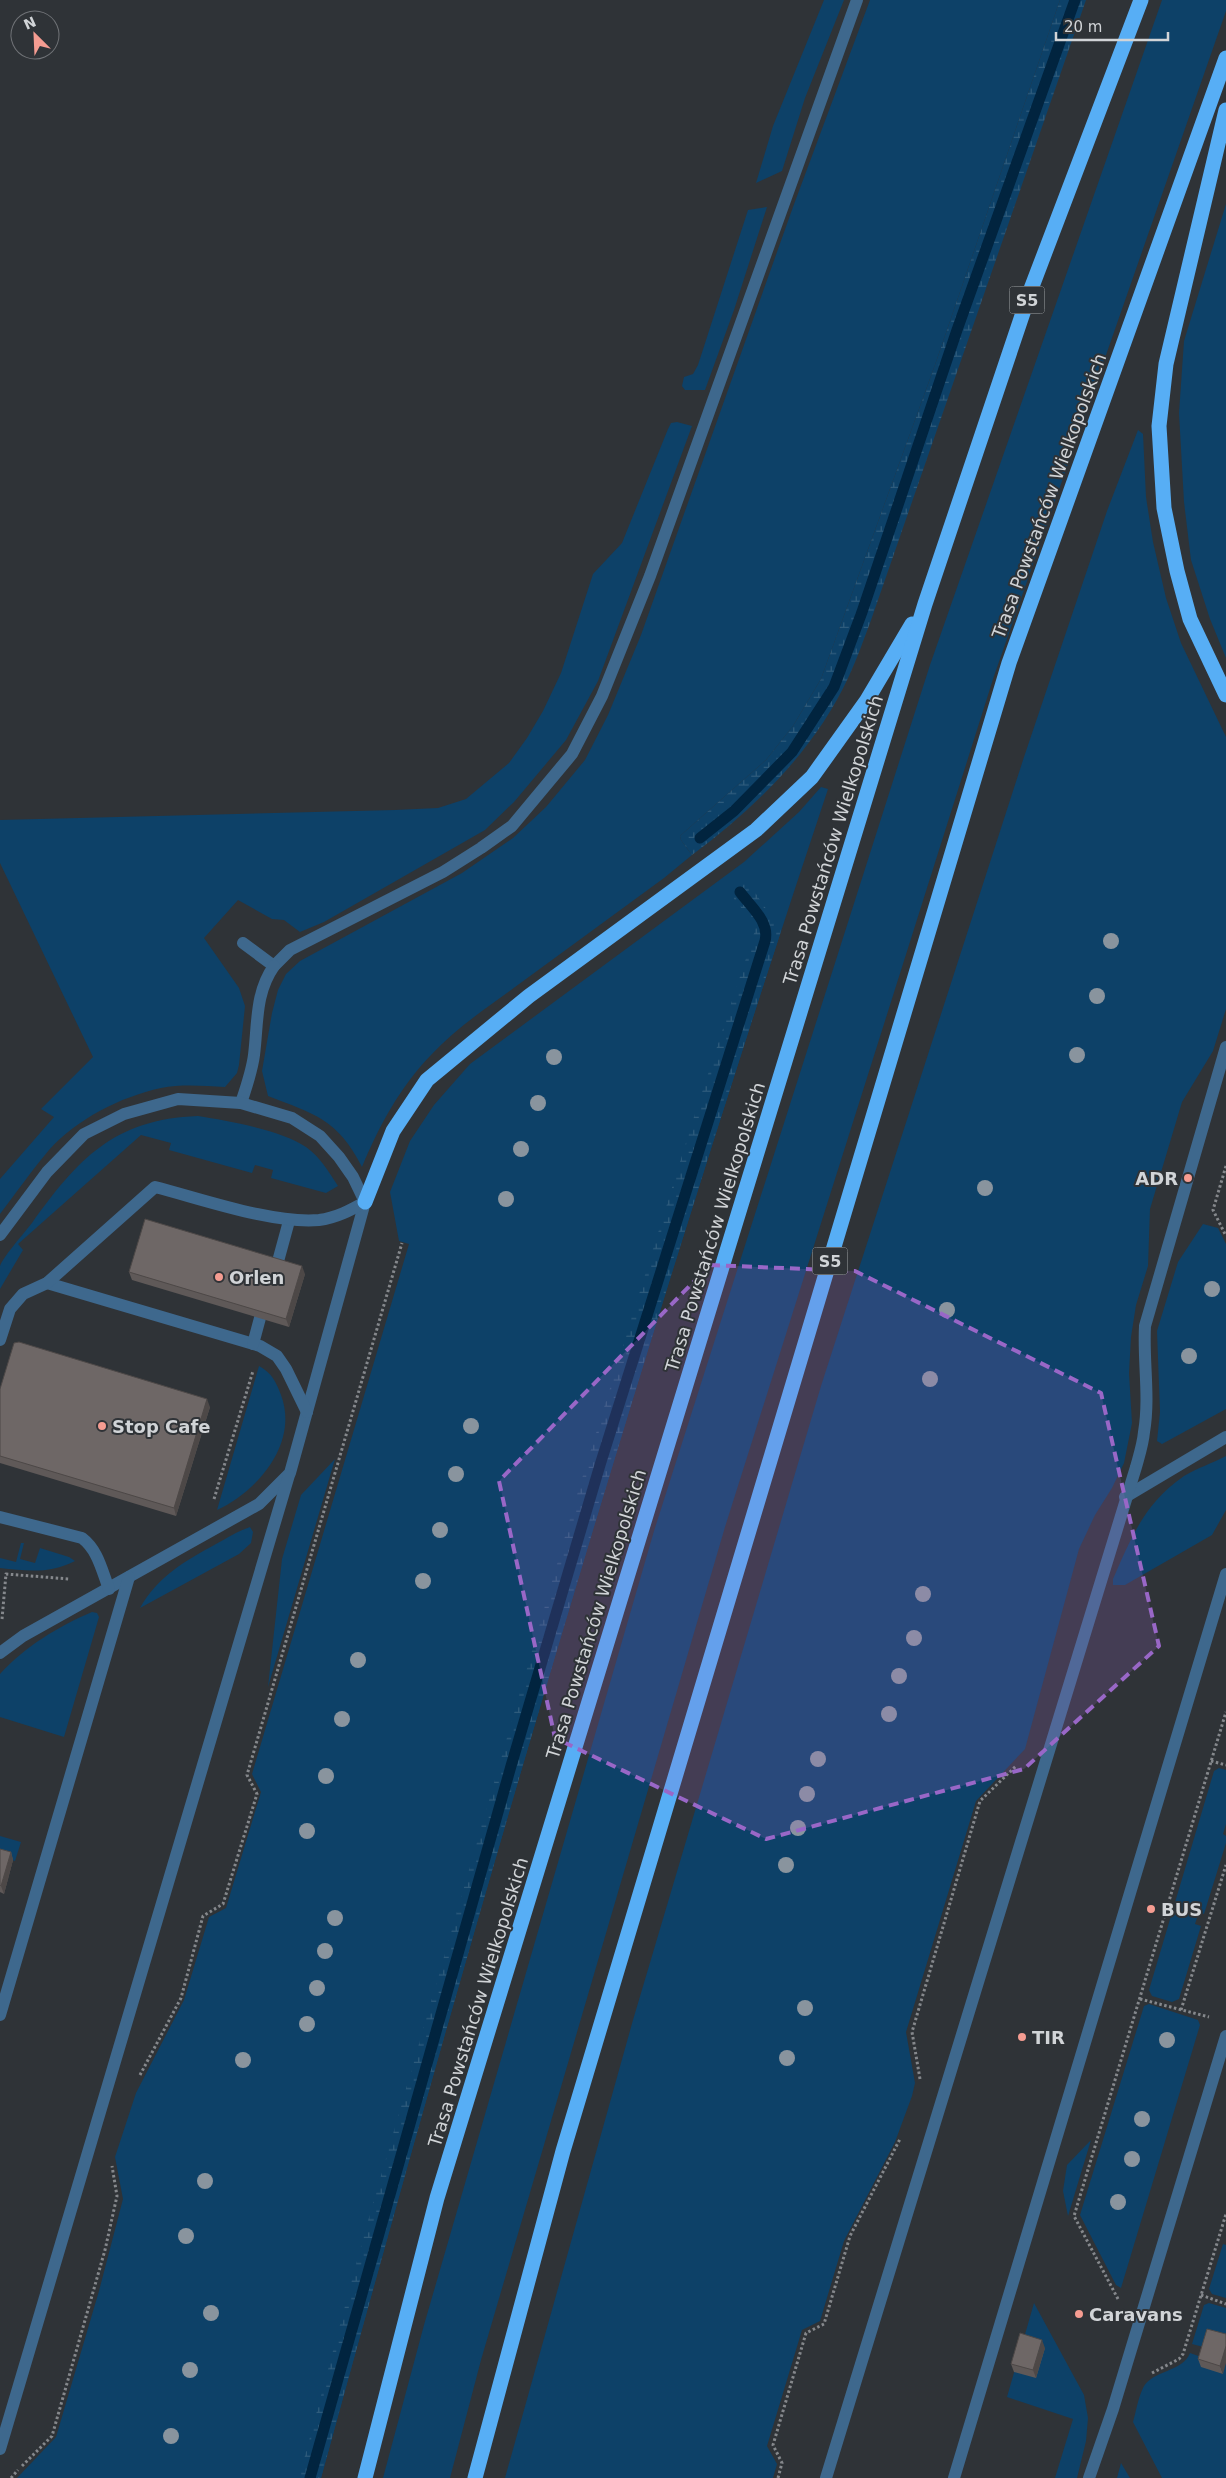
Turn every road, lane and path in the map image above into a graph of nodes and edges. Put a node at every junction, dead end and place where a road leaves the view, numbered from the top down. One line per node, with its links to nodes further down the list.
1 (857, 0): 8 (lane)
2 (1141, 0): 5 (highway, Trasa Powstańców Wielkopolskich / S5)
3 (1226, 58): 56 (highway, Trasa Powstańców Wielkopolskich / S5)
4 (1226, 110): 6 (highway)
5 (925, 604): 12 (highway); 55 (highway, Trasa Powstańców Wielkopolskich / S5)
6 (1226, 695)
7 (243, 943): 8 (lane)
8 (274, 966): 10 (lane)
9 (1226, 1047): 25 (lane)
10 (241, 1103): 12 (lane); 14 (lane)
11 (1226, 1166): 15 (path)
12 (365, 1202): 13 (lane); 22 (lane)
13 (289, 1221): 17 (lane); 18 (lane)
14 (0, 1235)
15 (1226, 1236)
16 (402, 1243): 44 (path)
17 (277, 1265)
18 (47, 1283): 20 (lane); 21 (lane)
19 (260, 1318): 21 (lane)
20 (0, 1340)
21 (257, 1345): 22 (lane); 26 (path)
22 (307, 1412): 24 (lane)
23 (1226, 1437): 25 (lane)
24 (290, 1473): 30 (lane); 53 (lane)
25 (1125, 1497): 35 (lane)
26 (212, 1508)
27 (0, 1518): 28 (lane)
28 (100, 1564): 31 (lane); 32 (path)
29 (1226, 1574): 59 (lane)
30 (130, 1577): 31 (lane); 41 (lane)
31 (109, 1589): 33 (lane)
32 (0, 1624)
33 (0, 1653)
34 (1226, 1712): 36 (path)
35 (1048, 1752): 45 (path); 58 (lane)
36 (1211, 1761): 37 (path); 39 (path)
37 (1226, 1765)
38 (1226, 1865): 40 (path)
39 (1140, 1999): 40 (path); 50 (path)
40 (1181, 2010): 42 (path)
41 (0, 2015)
42 (1206, 2027)
43 (1226, 2036): 60 (lane)
44 (136, 2083)
45 (920, 2085)
46 (902, 2136): 57 (path)
47 (112, 2163): 54 (path)
48 (1226, 2214): 49 (path)
49 (1201, 2295): 51 (path); 52 (path)
50 (1120, 2302)
51 (1226, 2304)
52 (1146, 2378)
53 (0, 2449)
54 (11, 2478)
55 (365, 2478)
56 (475, 2478)
57 (778, 2478)
58 (826, 2478)
59 (954, 2478)
60 (1089, 2478)

